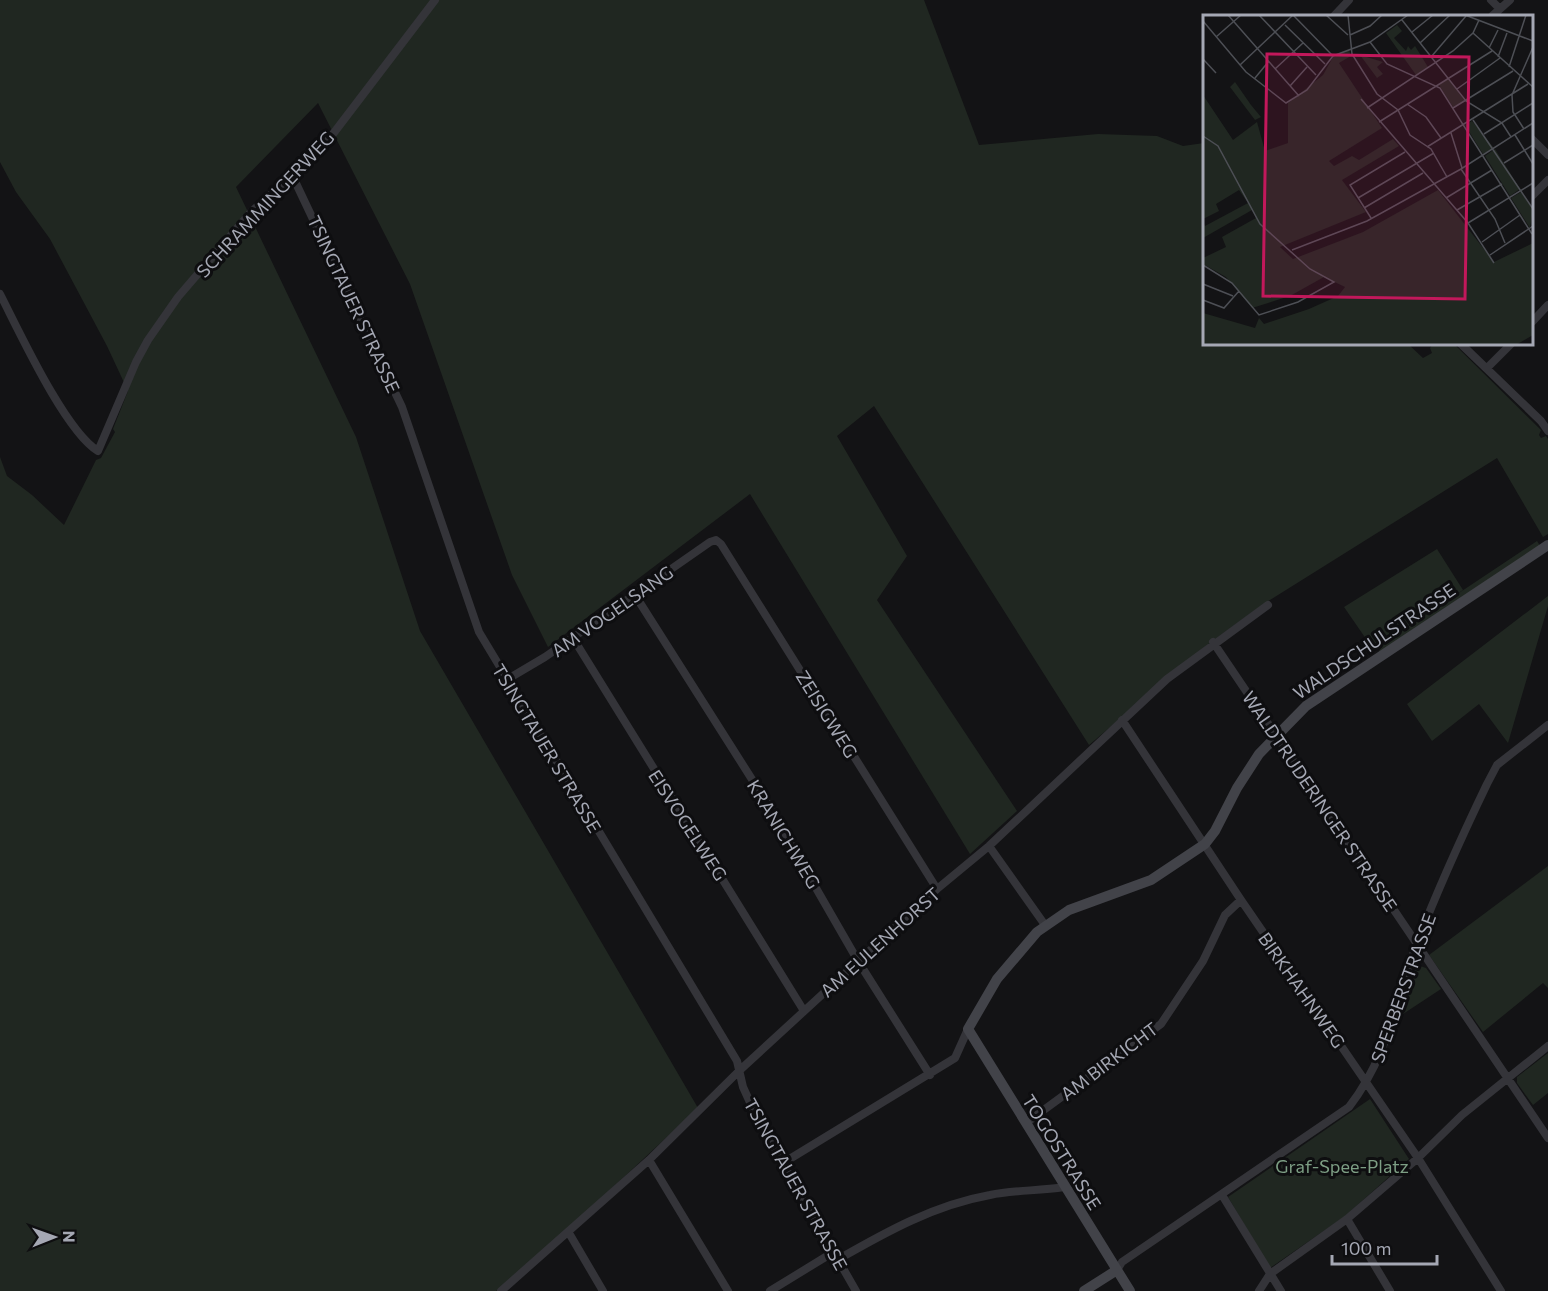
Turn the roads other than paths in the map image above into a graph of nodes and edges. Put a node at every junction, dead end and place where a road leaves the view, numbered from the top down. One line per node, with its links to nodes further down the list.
1 (435, 0): 10 (street, SCHRAMMINGERWEG)
2 (1349, 0): 6 (street)
3 (1491, 0): 5 (street)
4 (1510, 0): 5 (street)
5 (1500, 9): 7 (street)
6 (1335, 15)
7 (1493, 15)
8 (1533, 139): 9 (street)
9 (1548, 155)
10 (293, 177): 13 (street, SCHRAMMINGERWEG); 28 (street, TSINGTAUER STRASSE)
11 (1548, 180): 12 (street)
12 (1533, 195)
13 (0, 294)
14 (1548, 304): 15 (street)
15 (1533, 321)
16 (1462, 345): 18 (street)
17 (1510, 345): 18 (street)
18 (1487, 368): 20 (street)
19 (1548, 413): 20 (street)
20 (1541, 421): 21 (street)
21 (1548, 431)
22 (716, 540): 24 (street, AM VOGELSANG); 34 (street, ZEISIGWEG)
23 (1548, 545): 31 (street, WALDSCHULSTRASSE)
24 (635, 595): 26 (street, AM VOGELSANG); 38 (street, KRANICHWEG)
25 (1268, 605): 27 (street, AM EULENHORST)
26 (573, 638): 28 (street, AM VOGELSANG); 39 (street, EISVOGELWEG)
27 (1213, 642): 29 (street, AM EULENHORST); 31 (street, WALDTRUDERINGER STRASSE)
28 (507, 680): 42 (street, TSINGTAUER STRASSE)
29 (1122, 720): 32 (street, BIRKHAHNWEG); 33 (street, AM EULENHORST)
30 (1548, 725): 37 (street, SPERBERSTRASSE)
31 (1276, 733): 32 (street, WALDSCHULSTRASSE); 37 (street, WALDTRUDERINGER STRASSE)
32 (1205, 844): 35 (street, BIRKHAHNWEG); 36 (street, WALDSCHULSTRASSE)
33 (989, 846): 34 (street, AM EULENHORST); 36 (street)
34 (937, 889): 38 (street, AM EULENHORST)
35 (1240, 900): 45 (street, BIRKHAHNWEG); 46 (street, AM BIRKICHT)
36 (1046, 925): 40 (street, WALDSCHULSTRASSE)
37 (1416, 945): 44 (street, WALDTRUDERINGER STRASSE); 45 (street, SPERBERSTRASSE)
38 (858, 961): 39 (street, AM EULENHORST); 43 (street, KRANICHWEG)
39 (804, 1011): 42 (street, AM EULENHORST)
40 (968, 1029): 43 (street, WALDSCHULSTRASSE); 46 (street, TOGOSTRASSE)
41 (1548, 1046): 44 (street)
42 (740, 1070): 49 (street, AM EULENHORST); 50 (street, TSINGTAUER STRASSE)
43 (930, 1075): 50 (street, WALDSCHULSTRASSE)
44 (1507, 1079): 47 (street, WALDTRUDERINGER STRASSE); 48 (street)
45 (1367, 1084): 48 (street, BIRKHAHNWEG); 52 (street, SPERBERSTRASSE)
46 (1026, 1123): 51 (street, TOGOSTRASSE)
47 (1548, 1138)
48 (1418, 1158): 53 (street); 68 (street, BIRKHAHNWEG)
49 (649, 1160): 54 (street, AM EULENHORST); 60 (street)
50 (783, 1164): 55 (street, TSINGTAUER STRASSE)
51 (1064, 1187): 55 (street); 56 (street, TOGOSTRASSE)
52 (1222, 1195): 56 (street, SPERBERSTRASSE); 57 (street)
53 (1347, 1220): 57 (street); 67 (street)
54 (569, 1233): 58 (street, AM EULENHORST); 59 (street)
55 (835, 1257): 61 (street); 62 (street, TSINGTAUER STRASSE)
56 (1117, 1270): 63 (street); 64 (street, TOGOSTRASSE)
57 (1270, 1274): 65 (street); 66 (street)
58 (501, 1291)
59 (603, 1291)
60 (728, 1291)
61 (770, 1291)
62 (856, 1291)
63 (1084, 1291)
64 (1130, 1291)
65 (1259, 1291)
66 (1281, 1291)
67 (1390, 1291)
68 (1501, 1291)

